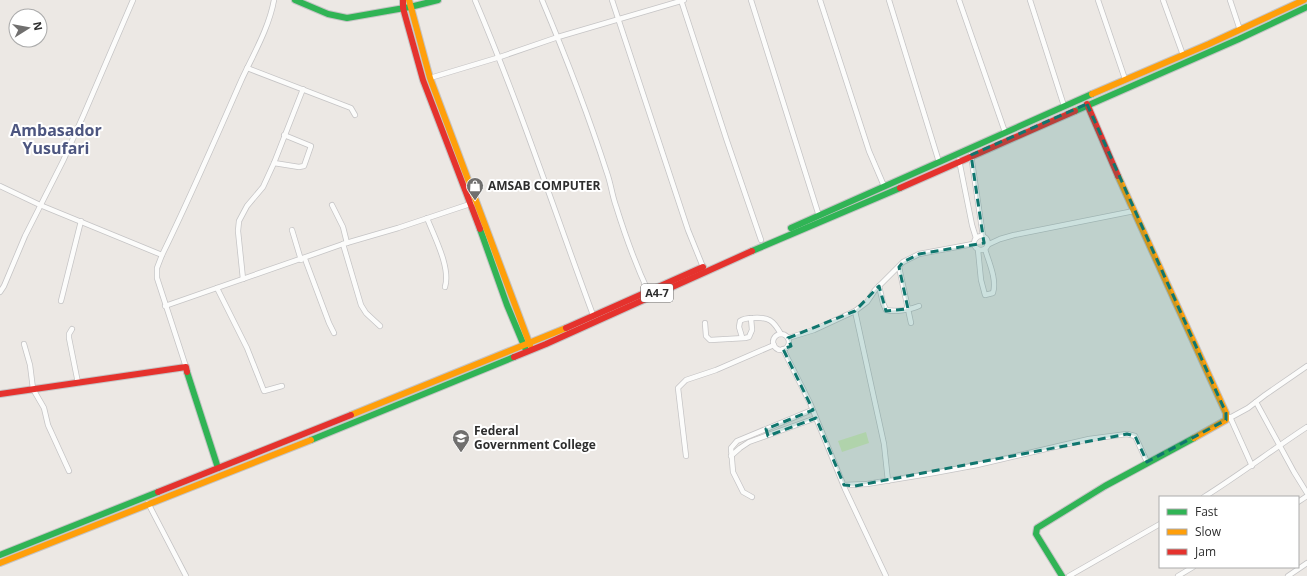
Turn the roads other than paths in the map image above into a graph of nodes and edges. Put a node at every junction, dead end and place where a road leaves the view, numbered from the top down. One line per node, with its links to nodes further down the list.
1 (133, 0): 44 (street)
2 (274, 0): 27 (street)
3 (295, 0): 21 (main road)
4 (403, 0): 21 (main road)
5 (409, 0): 21 (main road)
6 (438, 0): 21 (main road)
7 (475, 0): 26 (street)
8 (542, 0): 24 (street)
9 (612, 0): 22 (street)
10 (682, 0): 22 (street); 54 (street)
11 (751, 0): 47 (street)
12 (820, 0): 42 (street)
13 (889, 0): 39 (street)
14 (959, 0): 34 (street)
15 (1030, 0): 32 (street)
16 (1098, 0): 29 (street)
17 (1163, 0): 25 (street)
18 (1230, 0): 23 (street)
19 (1300, 1): 23 (main road, A4-7)
20 (1307, 7): 31 (main road, A4-7)
21 (407, 8): 28 (main road); 43 (main road)
22 (618, 19): 24 (street); 61 (street)
23 (1240, 30): 25 (main road, A4-7)
24 (558, 37): 26 (street); 67 (street)
25 (1183, 55): 29 (main road, A4-7)
26 (500, 57): 28 (street); 74 (street)
27 (247, 68): 30 (street); 59 (street)
28 (430, 78): 43 (main road)
29 (1125, 79): 32 (main road, A4-7)
30 (303, 89): 33 (street); 35 (street)
31 (1087, 104): 36 (main road, A4-7); 46 (main road)
32 (1064, 106): 34 (main road, A4-7)
33 (355, 115)
34 (1005, 132): 36 (main road, A4-7)
35 (284, 135): 40 (street); 40 (street)
36 (970, 152): 37 (main road, A4-7); 38 (main road, A4-7); 52 (street)
37 (957, 154): 38 (street); 39 (main road, A4-7)
38 (959, 161): 51 (street); 88 (main road, A4-7)
39 (939, 162): 42 (main road, A4-7)
40 (274, 163): 63 (street)
41 (0, 186): 44 (street)
42 (884, 186): 47 (main road, A4-7)
43 (474, 203): 48 (street); 85 (main road)
44 (40, 205): 49 (street); 68 (street)
45 (332, 205): 55 (street)
46 (1134, 211): 53 (street); 98 (main road)
47 (819, 216): 54 (main road, A4-7)
48 (428, 218): 55 (street); 64 (street)
49 (81, 221): 59 (street); 69 (street)
50 (292, 230): 60 (street)
51 (976, 238): 52 (street); 56 (street)
52 (985, 238): 53 (street); 57 (street)
53 (1000, 239): 57 (street)
54 (762, 240): 61 (main road, A4-7)
55 (345, 244): 60 (street); 78 (street)
56 (973, 244): 58 (street); 62 (street)
57 (986, 247): 58 (street); 58 (street)
58 (978, 250)
59 (162, 255): 70 (street)
60 (303, 259): 63 (street); 80 (street)
61 (703, 266): 67 (main road, A4-7)
62 (899, 267): 65 (street); 72 (street)
63 (243, 279): 66 (street)
64 (445, 286)
65 (879, 286): 72 (street); 73 (street)
66 (216, 288): 70 (street); 92 (street)
67 (648, 291): 74 (main road, A4-7)
68 (0, 292)
69 (61, 301)
70 (165, 306): 90 (street)
71 (919, 306): 72 (street)
72 (908, 309): 77 (street)
73 (855, 311): 83 (street); 109 (street)
74 (593, 315): 85 (main road, A4-7)
75 (751, 318): 81 (street); 82 (street); 82 (street)
76 (705, 323): 82 (street)
77 (910, 323)
78 (380, 326)
79 (72, 329): 91 (street)
80 (334, 333)
81 (780, 334): 83 (street); 86 (street)
82 (742, 337)
83 (788, 338): 87 (street)
84 (24, 344): 93 (street)
85 (526, 344): 88 (main road); 107 (main road, A4-7)
86 (774, 345): 87 (street); 103 (street)
87 (783, 349): 96 (street)
88 (529, 350): 116 (main road, A4-7)
89 (1307, 366): 95 (street)
90 (186, 367): 91 (main road); 107 (main road)
91 (78, 383): 93 (main road)
92 (282, 386)
93 (34, 389): 94 (main road); 108 (street)
94 (0, 394)
95 (1256, 402): 98 (street); 102 (street)
96 (812, 410): 97 (street); 100 (street)
97 (816, 418): 101 (street); 110 (street)
98 (1228, 418): 105 (main road); 106 (street)
99 (1307, 427): 102 (street)
100 (766, 429): 101 (street); 104 (street)
101 (768, 436): 104 (street)
102 (1280, 445): 106 (street); 111 (street)
103 (686, 456)
104 (732, 456): 114 (street)
105 (1147, 462): 109 (street); 124 (main road)
106 (1252, 466): 113 (street)
107 (218, 468): 112 (main road, A4-7)
108 (69, 471)
109 (888, 481): 110 (street)
110 (844, 485): 123 (street)
111 (1307, 495): 115 (street)
112 (146, 496): 116 (street); 118 (main road, A4-7)
113 (1206, 496)
114 (752, 497)
115 (1299, 501)
116 (149, 503): 119 (main road, A4-7); 122 (street)
117 (1159, 525): 125 (street)
118 (0, 555)
119 (0, 563)
120 (1307, 563): 127 (street)
121 (1191, 568): 126 (street)
122 (186, 576)
123 (886, 576)
124 (1062, 576)
125 (1069, 576)
126 (1178, 576)
127 (1288, 576)

